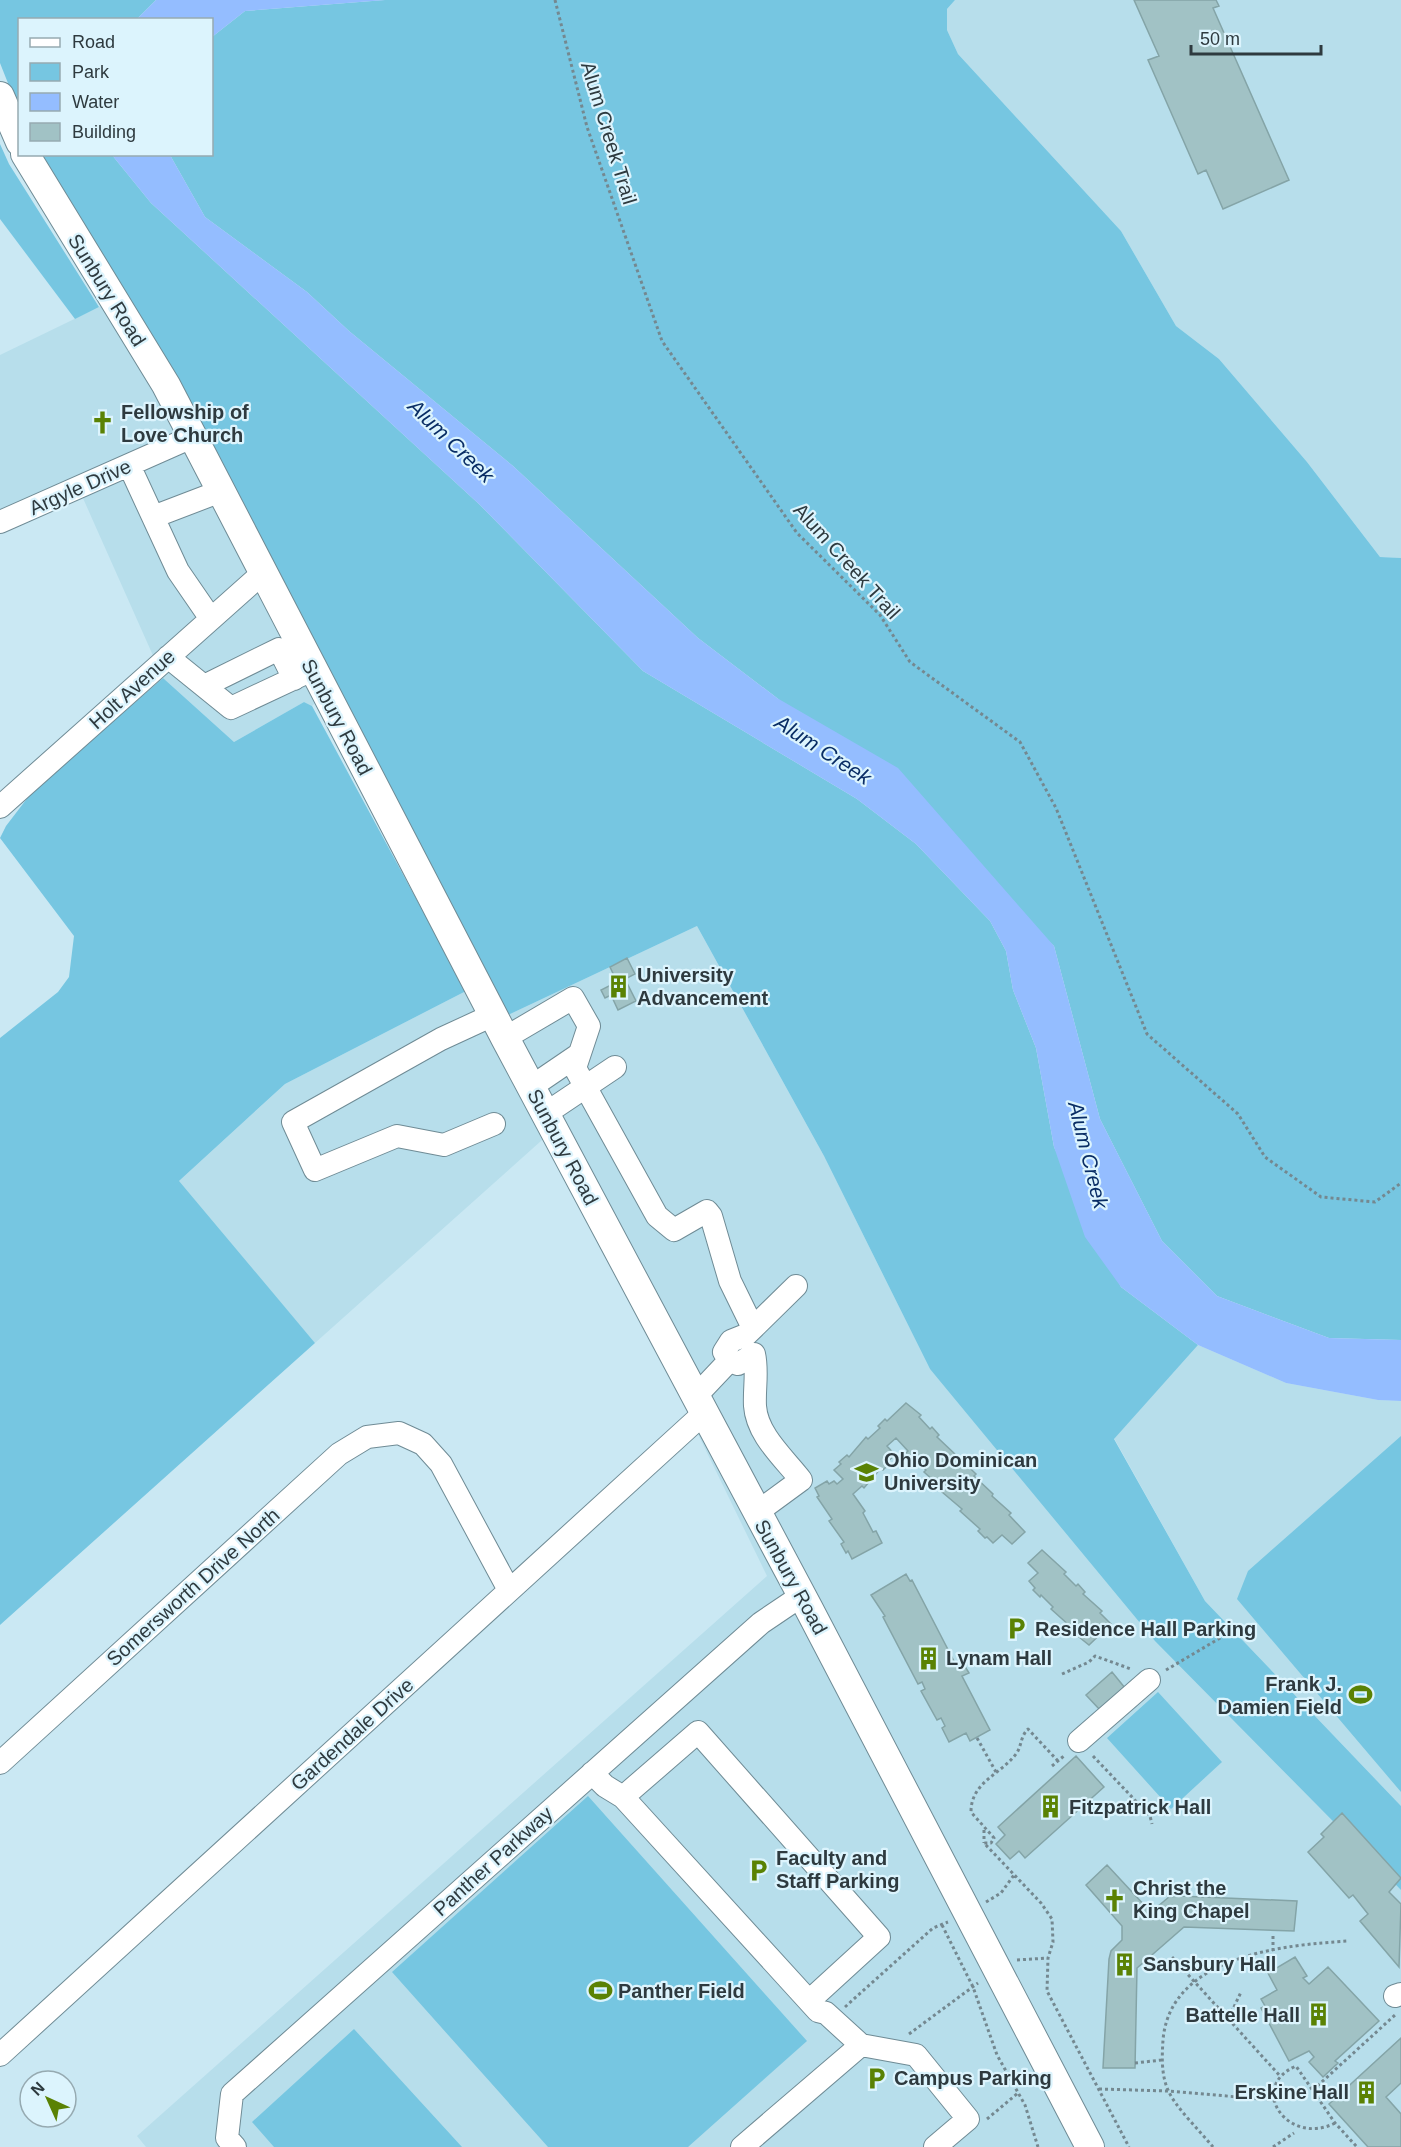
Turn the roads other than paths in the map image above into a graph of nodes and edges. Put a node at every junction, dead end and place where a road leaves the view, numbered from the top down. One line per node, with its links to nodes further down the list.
1 (0, 96): 2 (main road)
2 (18, 137)
3 (26, 156): 4 (main road, Sunbury Road)
4 (192, 437): 5 (street, Argyle Drive); 6 (main road, Sunbury Road)
5 (129, 465): 7 (street); 8 (street, Argyle Drive)
6 (221, 491): 7 (street); 9 (main road, Sunbury Road)
7 (153, 517): 10 (street)
8 (0, 522)
9 (265, 571): 10 (street, Holt Avenue); 12 (main road, Sunbury Road)
10 (211, 619): 11 (street, Holt Avenue)
11 (168, 657): 13 (street); 14 (street, Holt Avenue)
12 (303, 674): 13 (street); 13 (street); 15 (main road, Sunbury Road)
13 (204, 686)
14 (0, 807)
15 (499, 1027): 16 (street); 18 (main road, Sunbury Road); 21 (street)
16 (578, 1055): 18 (street); 19 (street)
17 (615, 1067): 19 (street)
18 (531, 1086): 20 (main road, Sunbury Road)
19 (586, 1088): 20 (street); 23 (street)
20 (546, 1114): 24 (main road, Sunbury Road)
21 (494, 1124)
22 (796, 1286): 23 (street)
23 (751, 1339): 24 (street, Gardendale Drive); 25 (street)
24 (699, 1406): 25 (main road, Sunbury Road); 26 (street, Gardendale Drive)
25 (756, 1513): 27 (main road, Sunbury Road)
26 (510, 1590): 30 (street, Somersworth Drive North); 35 (street, Gardendale Drive)
27 (801, 1596): 31 (street, Panther Parkway); 39 (main road, Sunbury Road)
28 (1149, 1680): 29 (street)
29 (1079, 1741)
30 (0, 1763)
31 (597, 1769): 32 (street); 36 (street, Panther Parkway)
32 (623, 1797): 33 (street); 33 (street)
33 (822, 2008): 34 (street)
34 (854, 2050): 37 (street); 38 (street)
35 (0, 2055)
36 (235, 2147)
37 (742, 2147)
38 (935, 2147)
39 (1090, 2147)

